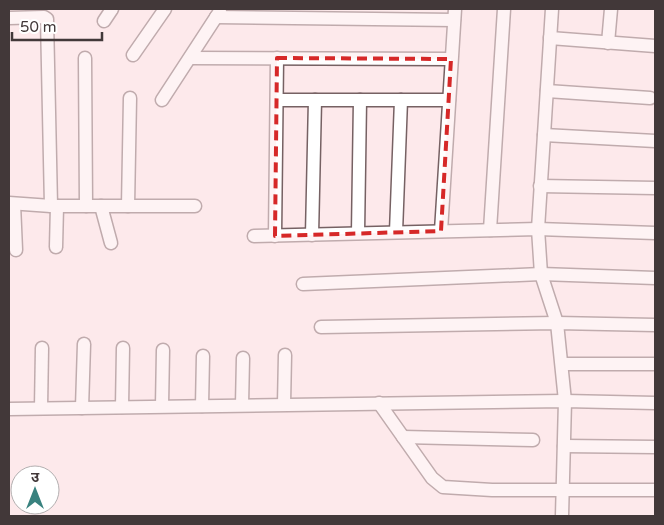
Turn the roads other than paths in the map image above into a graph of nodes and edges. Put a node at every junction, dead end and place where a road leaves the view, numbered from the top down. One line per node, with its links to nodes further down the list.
1 (112, 9): 9 (street)
2 (165, 9): 13 (street)
3 (504, 9): 38 (street)
4 (552, 9): 10 (street)
5 (611, 9): 11 (street)
6 (219, 13): 7 (street); 15 (street)
7 (455, 14): 17 (street)
8 (16, 15): 32 (street)
9 (104, 21)
10 (550, 38): 11 (street); 18 (street)
11 (608, 42): 12 (street)
12 (655, 46)
13 (133, 55)
14 (85, 58): 33 (street)
15 (190, 58): 16 (street); 21 (street)
16 (277, 58): 17 (street); 22 (street)
17 (451, 59): 26 (street)
18 (547, 92): 20 (street); 27 (street)
19 (130, 98): 35 (street)
20 (650, 98)
21 (162, 100)
22 (276, 100): 23 (street); 45 (street)
23 (315, 100): 24 (street); 43 (street)
24 (360, 100): 25 (street); 41 (street)
25 (400, 100): 26 (street); 40 (street)
26 (449, 100): 39 (street)
27 (544, 135): 28 (street); 29 (street)
28 (655, 141)
29 (540, 186): 30 (street); 37 (street)
30 (655, 188)
31 (11, 203): 32 (street); 48 (street)
32 (54, 206): 33 (street); 47 (street)
33 (86, 206): 34 (street)
34 (101, 206): 35 (street); 46 (street)
35 (128, 206): 36 (street)
36 (196, 206)
37 (538, 229): 38 (street); 42 (street); 49 (street)
38 (490, 230): 39 (street)
39 (441, 231): 40 (street)
40 (396, 232): 41 (street)
41 (358, 233): 43 (street)
42 (655, 233)
43 (312, 234): 45 (street)
44 (254, 236): 45 (street)
45 (275, 236)
46 (111, 243)
47 (56, 247)
48 (16, 250)
49 (541, 274): 50 (street); 51 (street); 52 (street)
50 (655, 278)
51 (303, 284)
52 (556, 323): 53 (street); 54 (street); 62 (street)
53 (655, 325)
54 (321, 327)
55 (84, 344): 73 (street)
56 (42, 348): 72 (street)
57 (123, 348): 71 (street)
58 (163, 350): 69 (street)
59 (285, 355): 67 (street)
60 (203, 356): 70 (street)
61 (243, 358): 68 (street)
62 (562, 364): 63 (street); 64 (street)
63 (655, 364)
64 (565, 401): 65 (street); 66 (street); 77 (street)
65 (373, 403): 67 (street); 75 (street)
66 (655, 403)
67 (284, 404): 68 (street)
68 (242, 405): 70 (street)
69 (162, 406): 70 (street); 71 (street)
70 (202, 406)
71 (122, 407): 73 (street)
72 (41, 408): 73 (street); 74 (street)
73 (82, 408)
74 (9, 409)
75 (403, 437): 76 (street); 79 (street)
76 (533, 440)
77 (564, 446): 78 (street); 79 (street)
78 (655, 447)
79 (562, 490): 80 (street); 81 (street)
80 (655, 490)
81 (562, 516)

